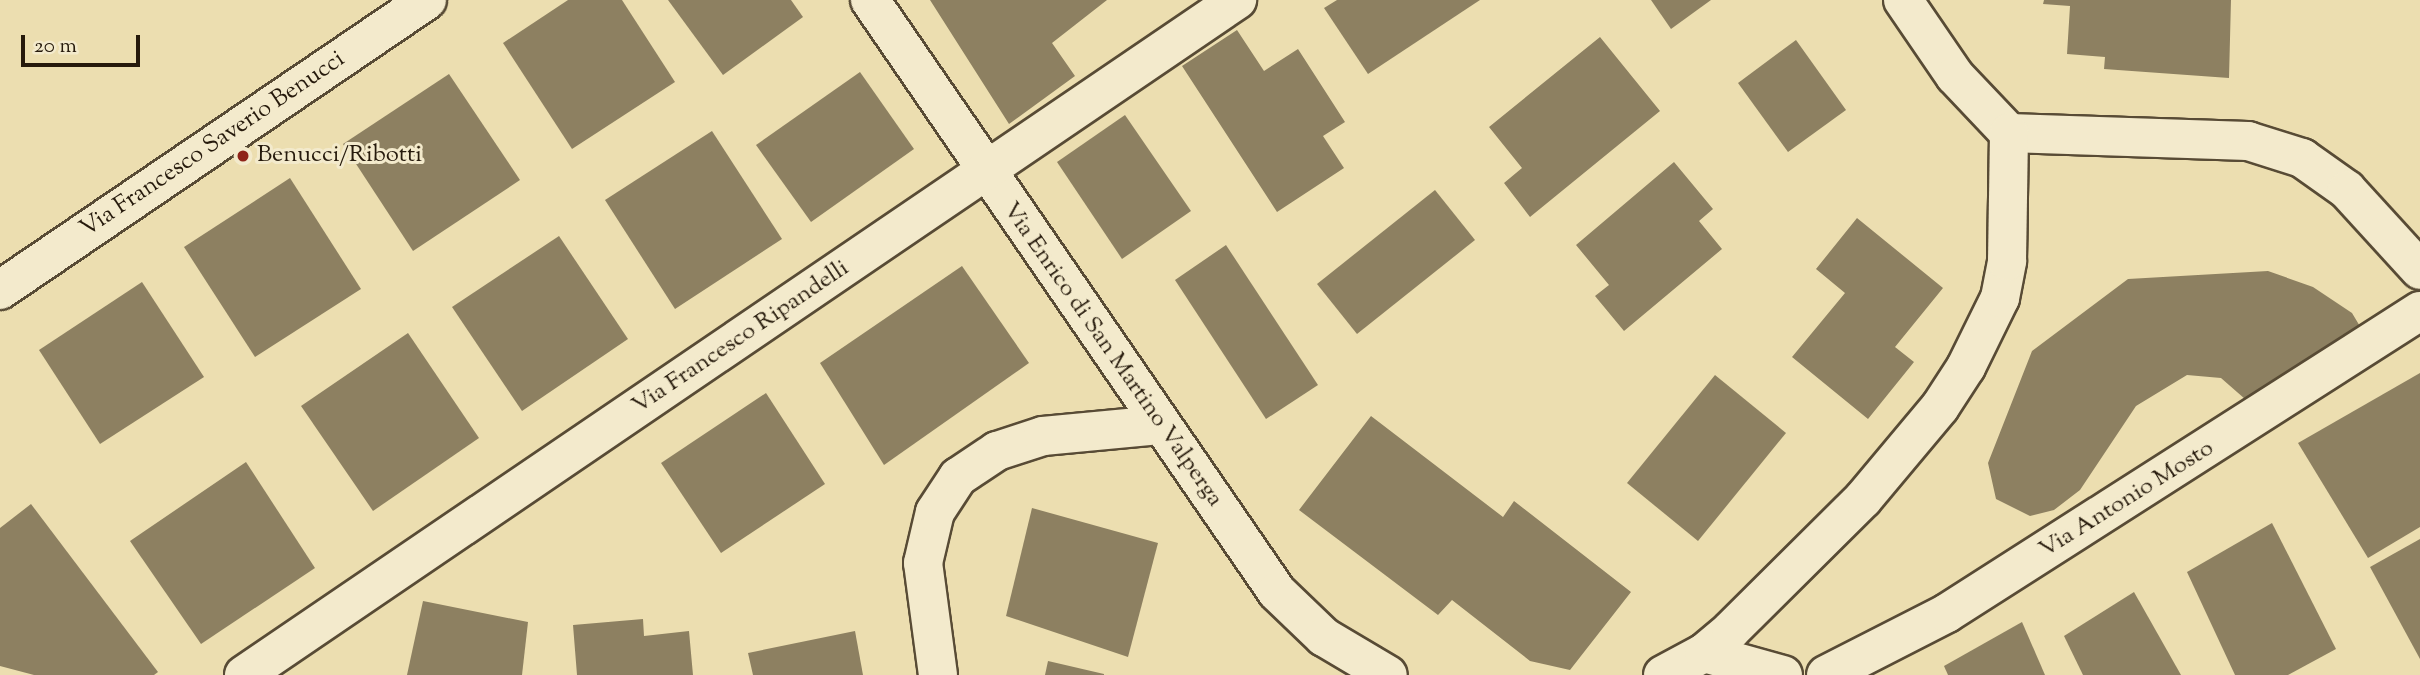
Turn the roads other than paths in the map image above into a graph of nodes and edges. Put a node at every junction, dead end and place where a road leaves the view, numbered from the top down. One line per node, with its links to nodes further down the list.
1 (426, 0): 8 (street, Via Francesco Saverio Benucci)
2 (870, 0): 6 (street, Via Enrico di San Martino Valperga)
3 (1237, 0): 6 (street, Via Francesco Ripandelli)
4 (1903, 0): 5 (street)
5 (2009, 133): 7 (street); 11 (street)
6 (985, 172): 10 (street, Via Enrico di San Martino Valperga); 12 (street, Via Francesco Ripandelli)
7 (2420, 270)
8 (0, 290)
9 (2420, 311): 17 (street, Via Antonio Mosto)
10 (1159, 425): 13 (street); 14 (street, Via Enrico di San Martino Valperga)
11 (1704, 653): 15 (street); 16 (street)
12 (244, 675)
13 (938, 675)
14 (1388, 675)
15 (1663, 675)
16 (1783, 675)
17 (1826, 675)

